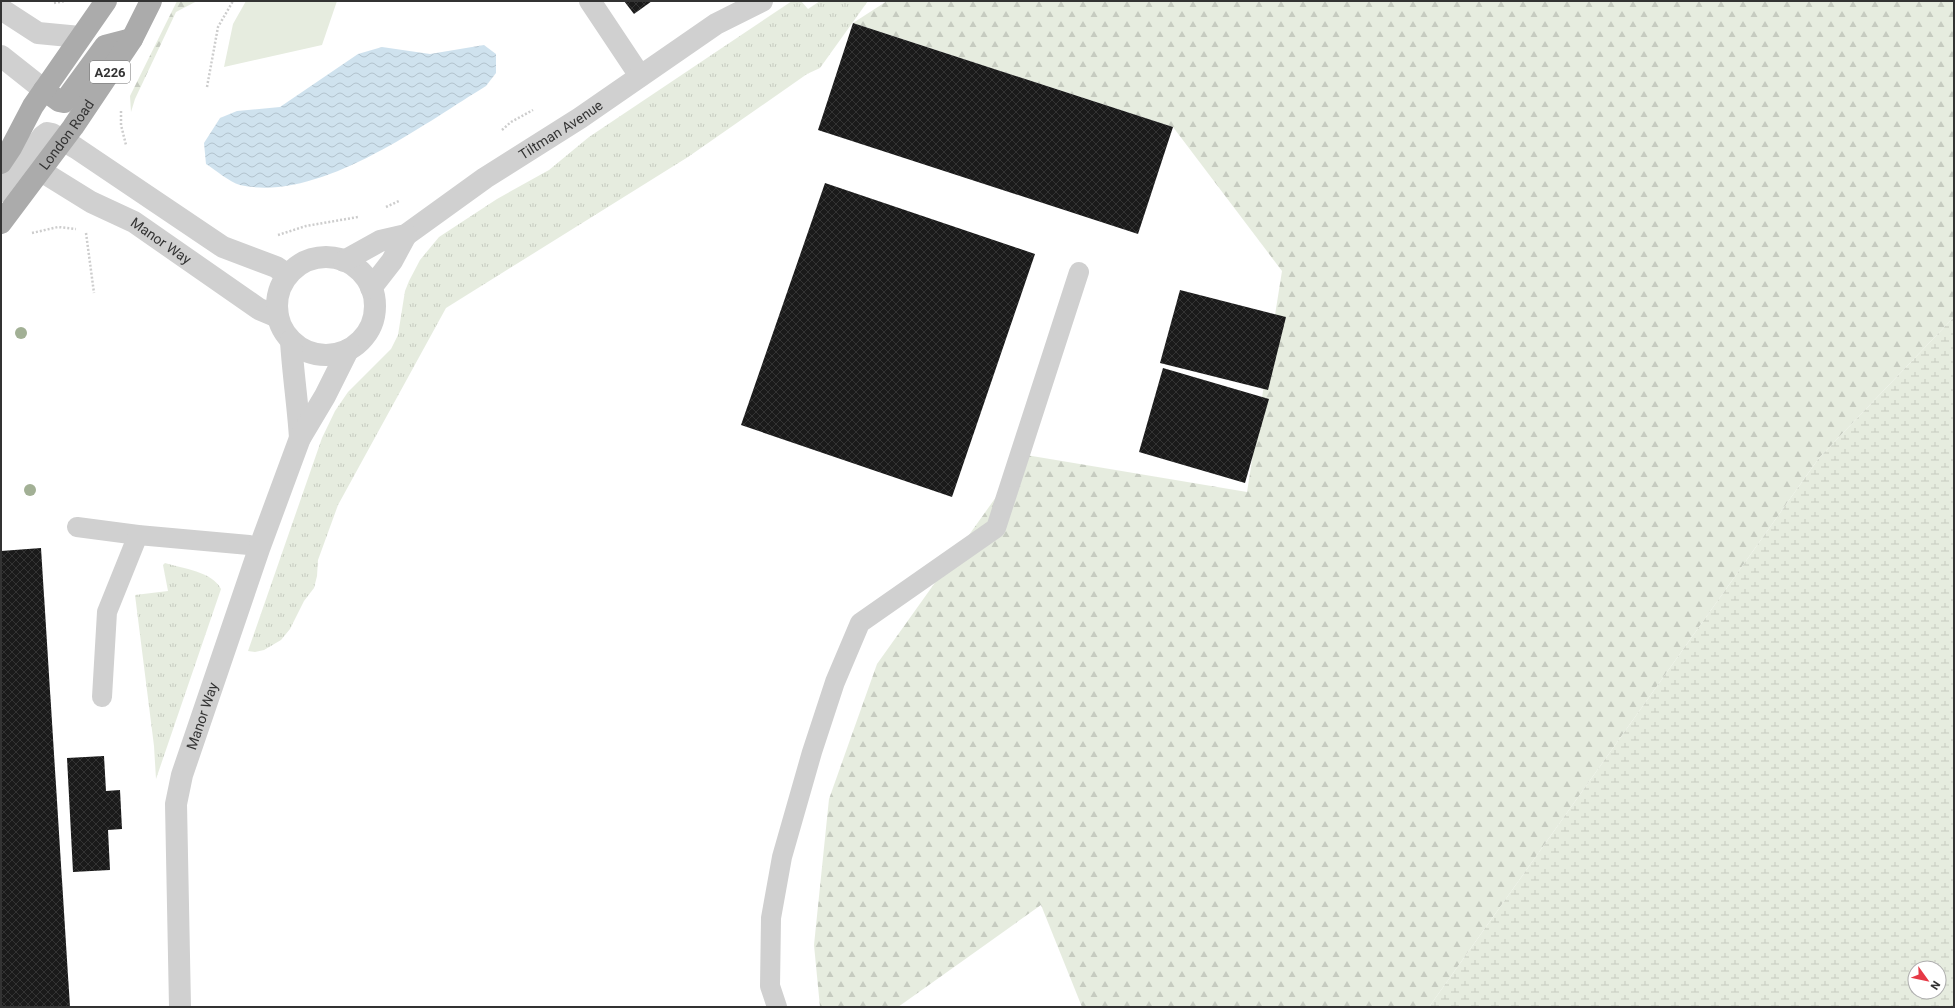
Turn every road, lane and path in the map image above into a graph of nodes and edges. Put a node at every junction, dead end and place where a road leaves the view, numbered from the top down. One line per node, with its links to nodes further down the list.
1 (106, 1): 9 (main road)
2 (151, 1): 10 (main road, London Road / A226)
3 (233, 1): 13 (path)
4 (590, 1): 12 (street)
5 (735, 1): 8 (street, Tiltman Avenue)
6 (762, 1): 8 (street, Tiltman Avenue)
7 (1, 9): 9 (street)
8 (716, 24): 12 (street, Tiltman Avenue)
9 (80, 37): 14 (main road)
10 (132, 39): 14 (main road); 16 (main road, London Road / A226)
11 (1, 56): 14 (street)
12 (640, 76): 22 (street, Tiltman Avenue)
13 (207, 87)
14 (44, 90): 15 (main road)
15 (18, 135): 17 (main road); 18 (street)
16 (64, 140): 18 (main road, London Road / A226); 25 (street, Manor Way)
17 (1, 162)
18 (34, 164): 19 (street); 20 (main road, London Road / A226); 28 (street, Manor Way)
19 (1, 191)
20 (1, 223)
21 (30, 233): 27 (path)
22 (406, 235): 23 (street, Tiltman Avenue); 26 (street, Tiltman Avenue)
23 (344, 261): 25 (street); 26 (street)
24 (1079, 272): 37 (lane)
25 (288, 274): 28 (street)
26 (370, 288): 30 (street)
27 (94, 293)
28 (278, 317): 29 (street)
29 (291, 341): 30 (street); 31 (street, Manor Way)
30 (348, 350): 31 (street, Manor Way)
31 (300, 438): 34 (street, Manor Way)
32 (77, 527): 33 (lane)
33 (138, 535): 34 (lane); 35 (lane)
34 (259, 549): 36 (street, Manor Way)
35 (102, 697)
36 (180, 1007)
37 (777, 1007)

